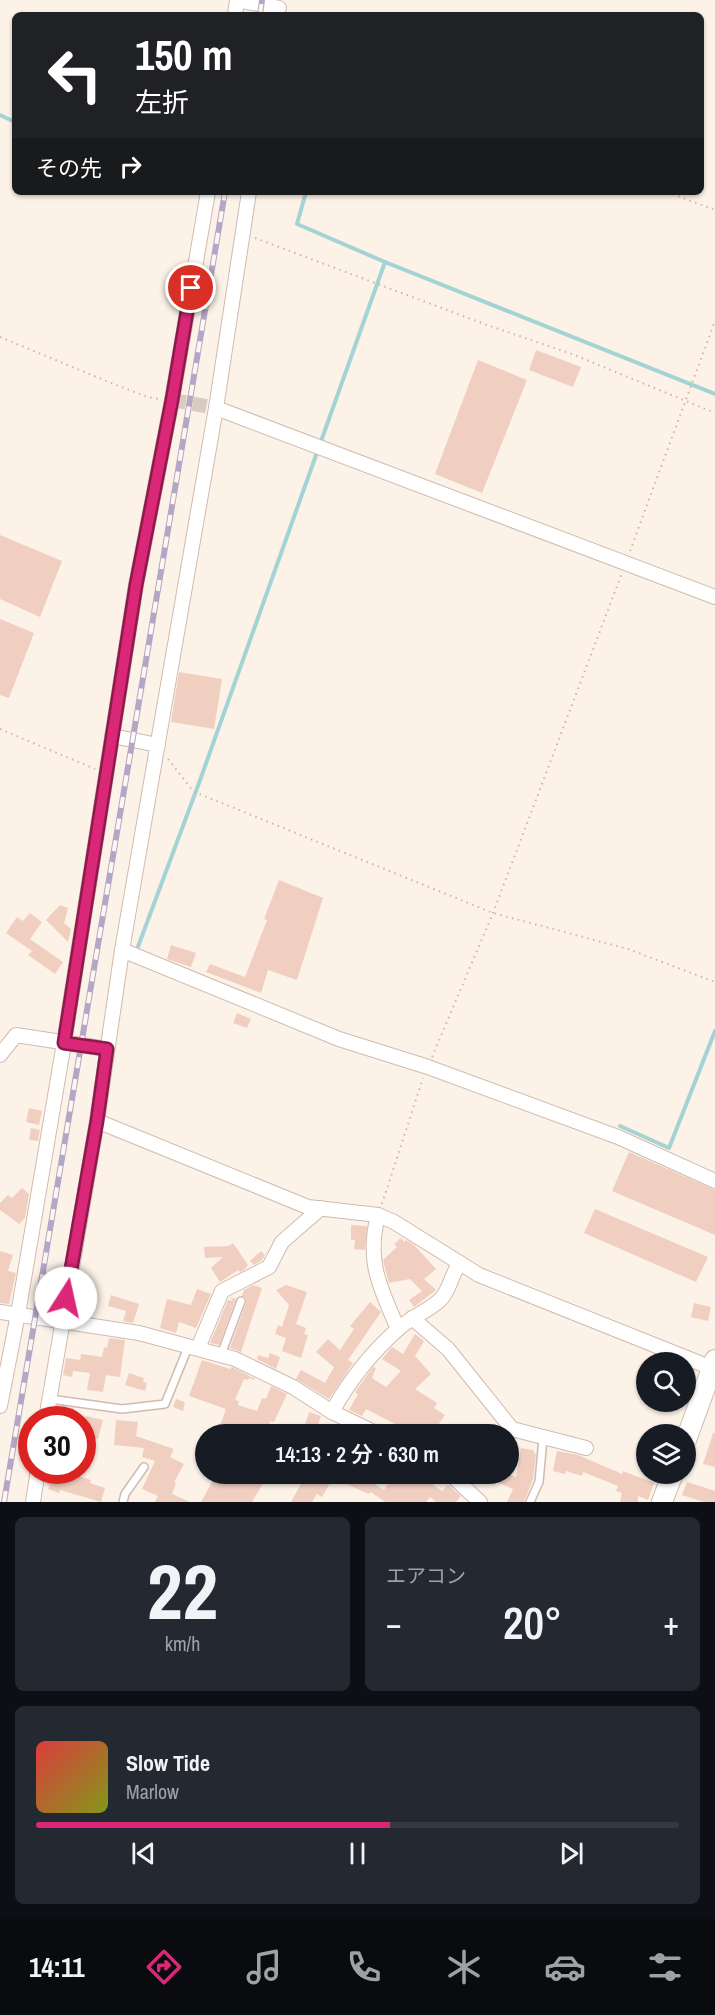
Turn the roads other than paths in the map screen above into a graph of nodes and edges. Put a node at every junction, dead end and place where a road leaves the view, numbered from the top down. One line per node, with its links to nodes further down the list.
1 (237, 0): 2 (street)
2 (279, 8)
3 (207, 195): 7 (street)
4 (248, 195): 5 (street)
5 (216, 408): 6 (street); 8 (street)
6 (715, 597)
7 (112, 736): 8 (street); 10 (street)
8 (158, 745): 9 (street)
9 (122, 950): 11 (street); 14 (street)
10 (64, 1043): 11 (street); 12 (street); 20 (street)
11 (107, 1049): 13 (street)
12 (0, 1055)
13 (97, 1121): 15 (street); 22 (street)
14 (715, 1181)
15 (321, 1208): 16 (street); 24 (street)
16 (378, 1215): 17 (street); 23 (street)
17 (460, 1263): 21 (street); 26 (street)
18 (241, 1301): 25 (lane)
19 (0, 1312): 20 (street)
20 (18, 1314): 22 (street); 28 (street)
21 (412, 1318): 23 (street); 33 (street)
22 (62, 1320): 24 (street); 27 (street)
23 (398, 1329): 30 (street)
24 (194, 1347): 25 (street); 27 (lane)
25 (221, 1355): 30 (street)
26 (714, 1364): 32 (street)
27 (50, 1399): 29 (street)
28 (0, 1403)
29 (49, 1406)
30 (332, 1412): 31 (street)
31 (357, 1424)
32 (692, 1424)
33 (543, 1438): 34 (street); 42 (lane)
34 (586, 1448)
35 (144, 1467): 40 (lane)
36 (36, 1484): 39 (street)
37 (461, 1484): 41 (street)
38 (669, 1484): 43 (street)
39 (33, 1502)
40 (123, 1502)
41 (480, 1502)
42 (530, 1502)
43 (662, 1502)

